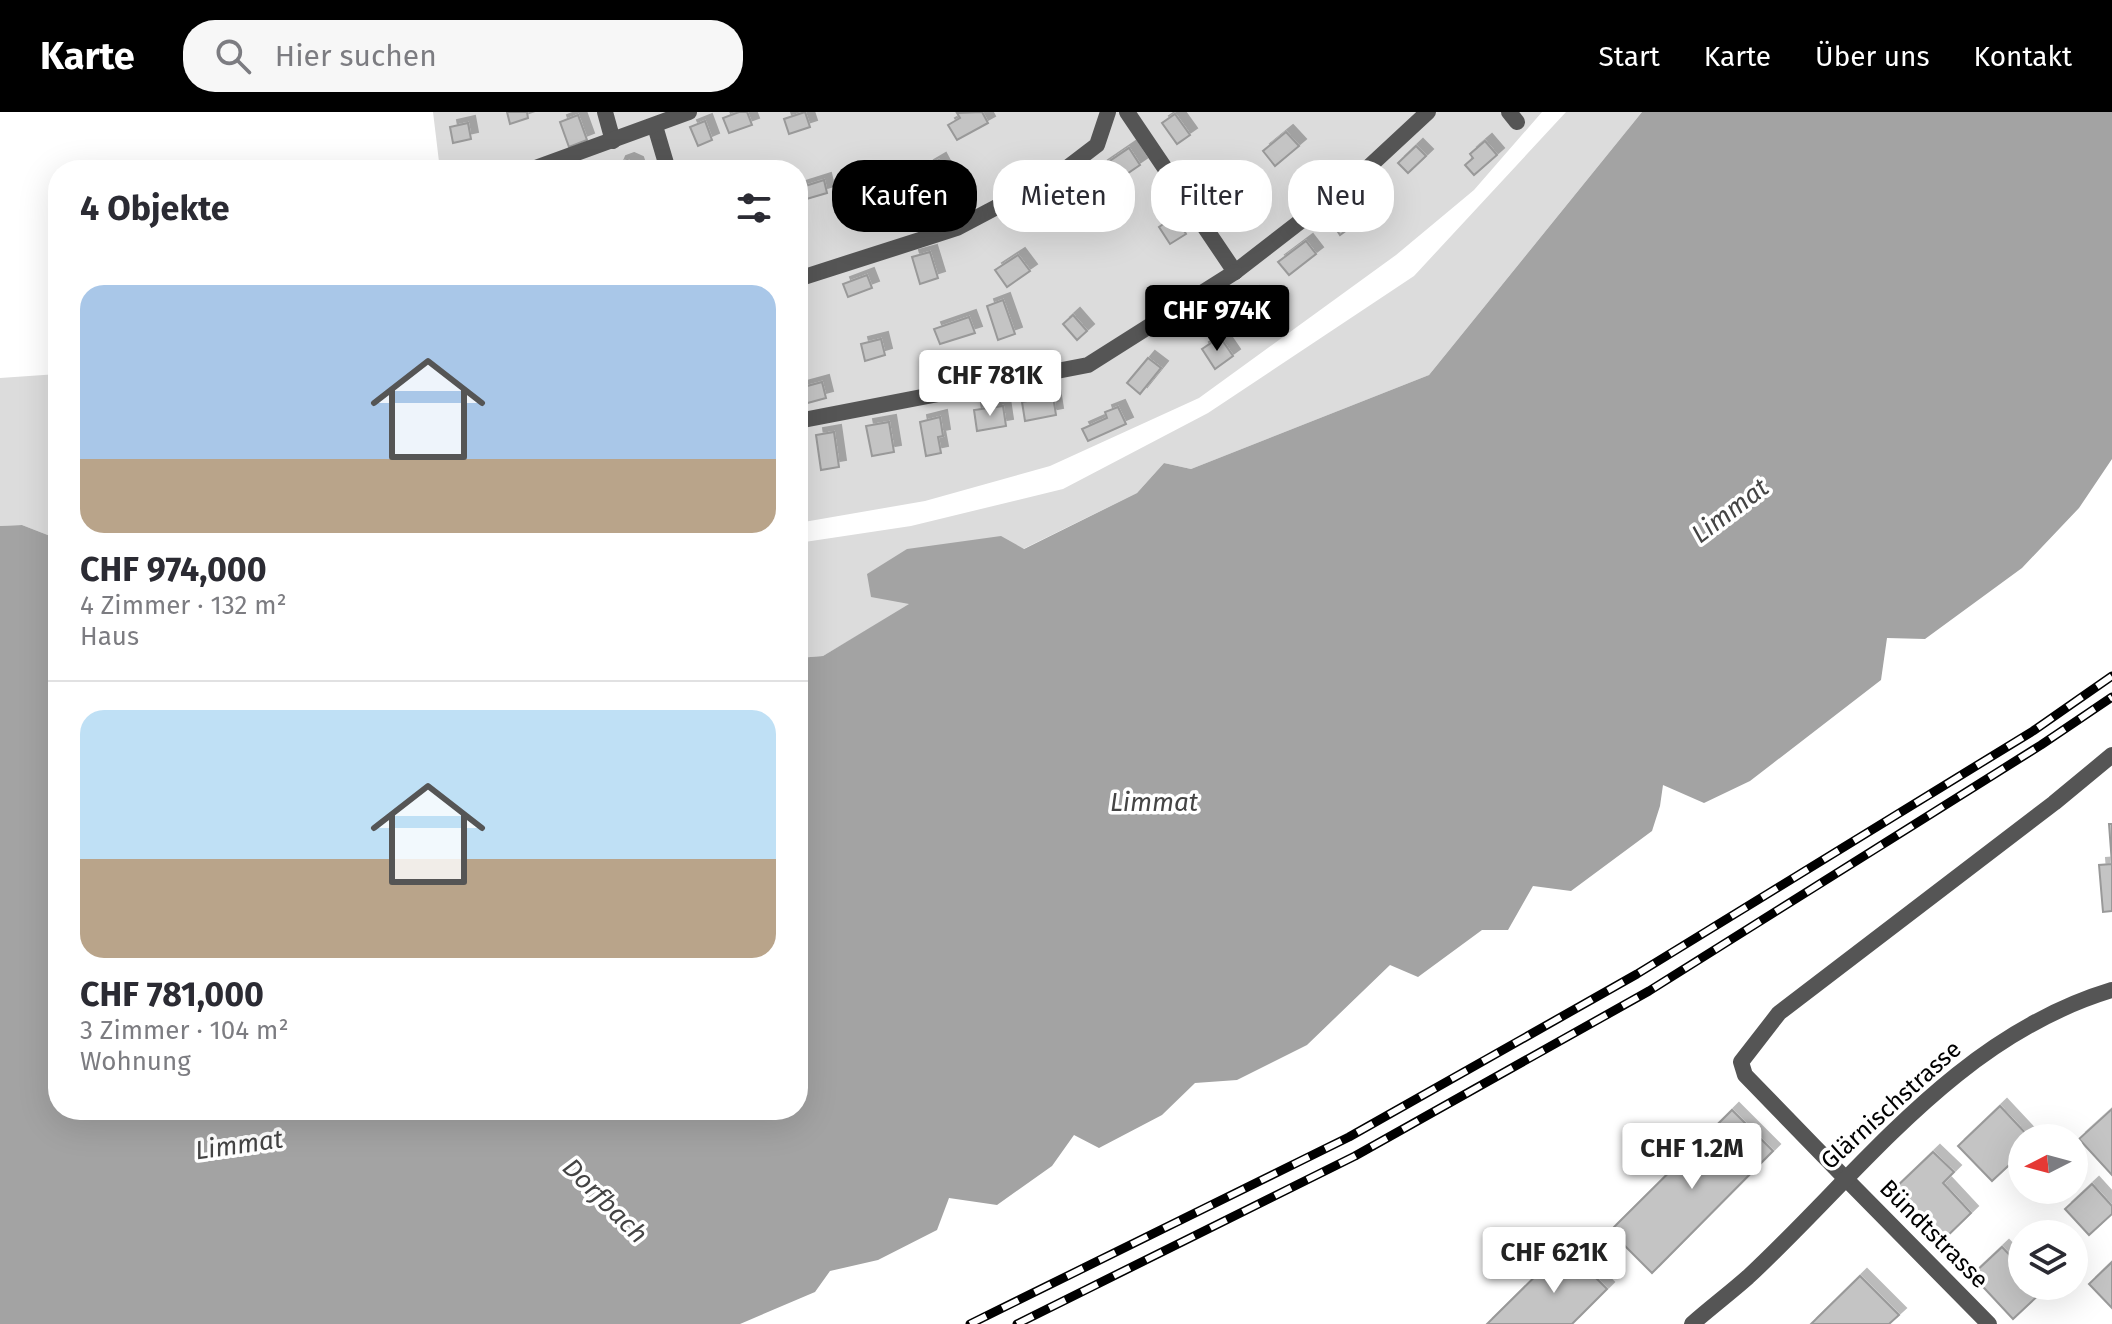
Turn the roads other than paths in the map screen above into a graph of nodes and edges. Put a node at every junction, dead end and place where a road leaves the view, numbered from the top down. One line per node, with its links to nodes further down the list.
1 (605, 112): 7 (street)
2 (689, 112): 6 (street)
3 (1108, 112): 11 (street)
4 (1428, 112): 10 (street)
5 (1133, 114): 10 (street)
6 (655, 126): 7 (street); 9 (street)
7 (613, 141): 8 (street)
8 (559, 160)
9 (665, 160)
10 (1235, 272): 12 (street)
11 (808, 276)
12 (808, 419)
13 (2112, 755): 15 (street, Bündtstrasse)
14 (2112, 990): 15 (street, Glärnischstrasse)
15 (1845, 1178): 16 (street, Glärnischstrasse); 17 (street, Bündtstrasse)
16 (1692, 1324)
17 (1989, 1324)

